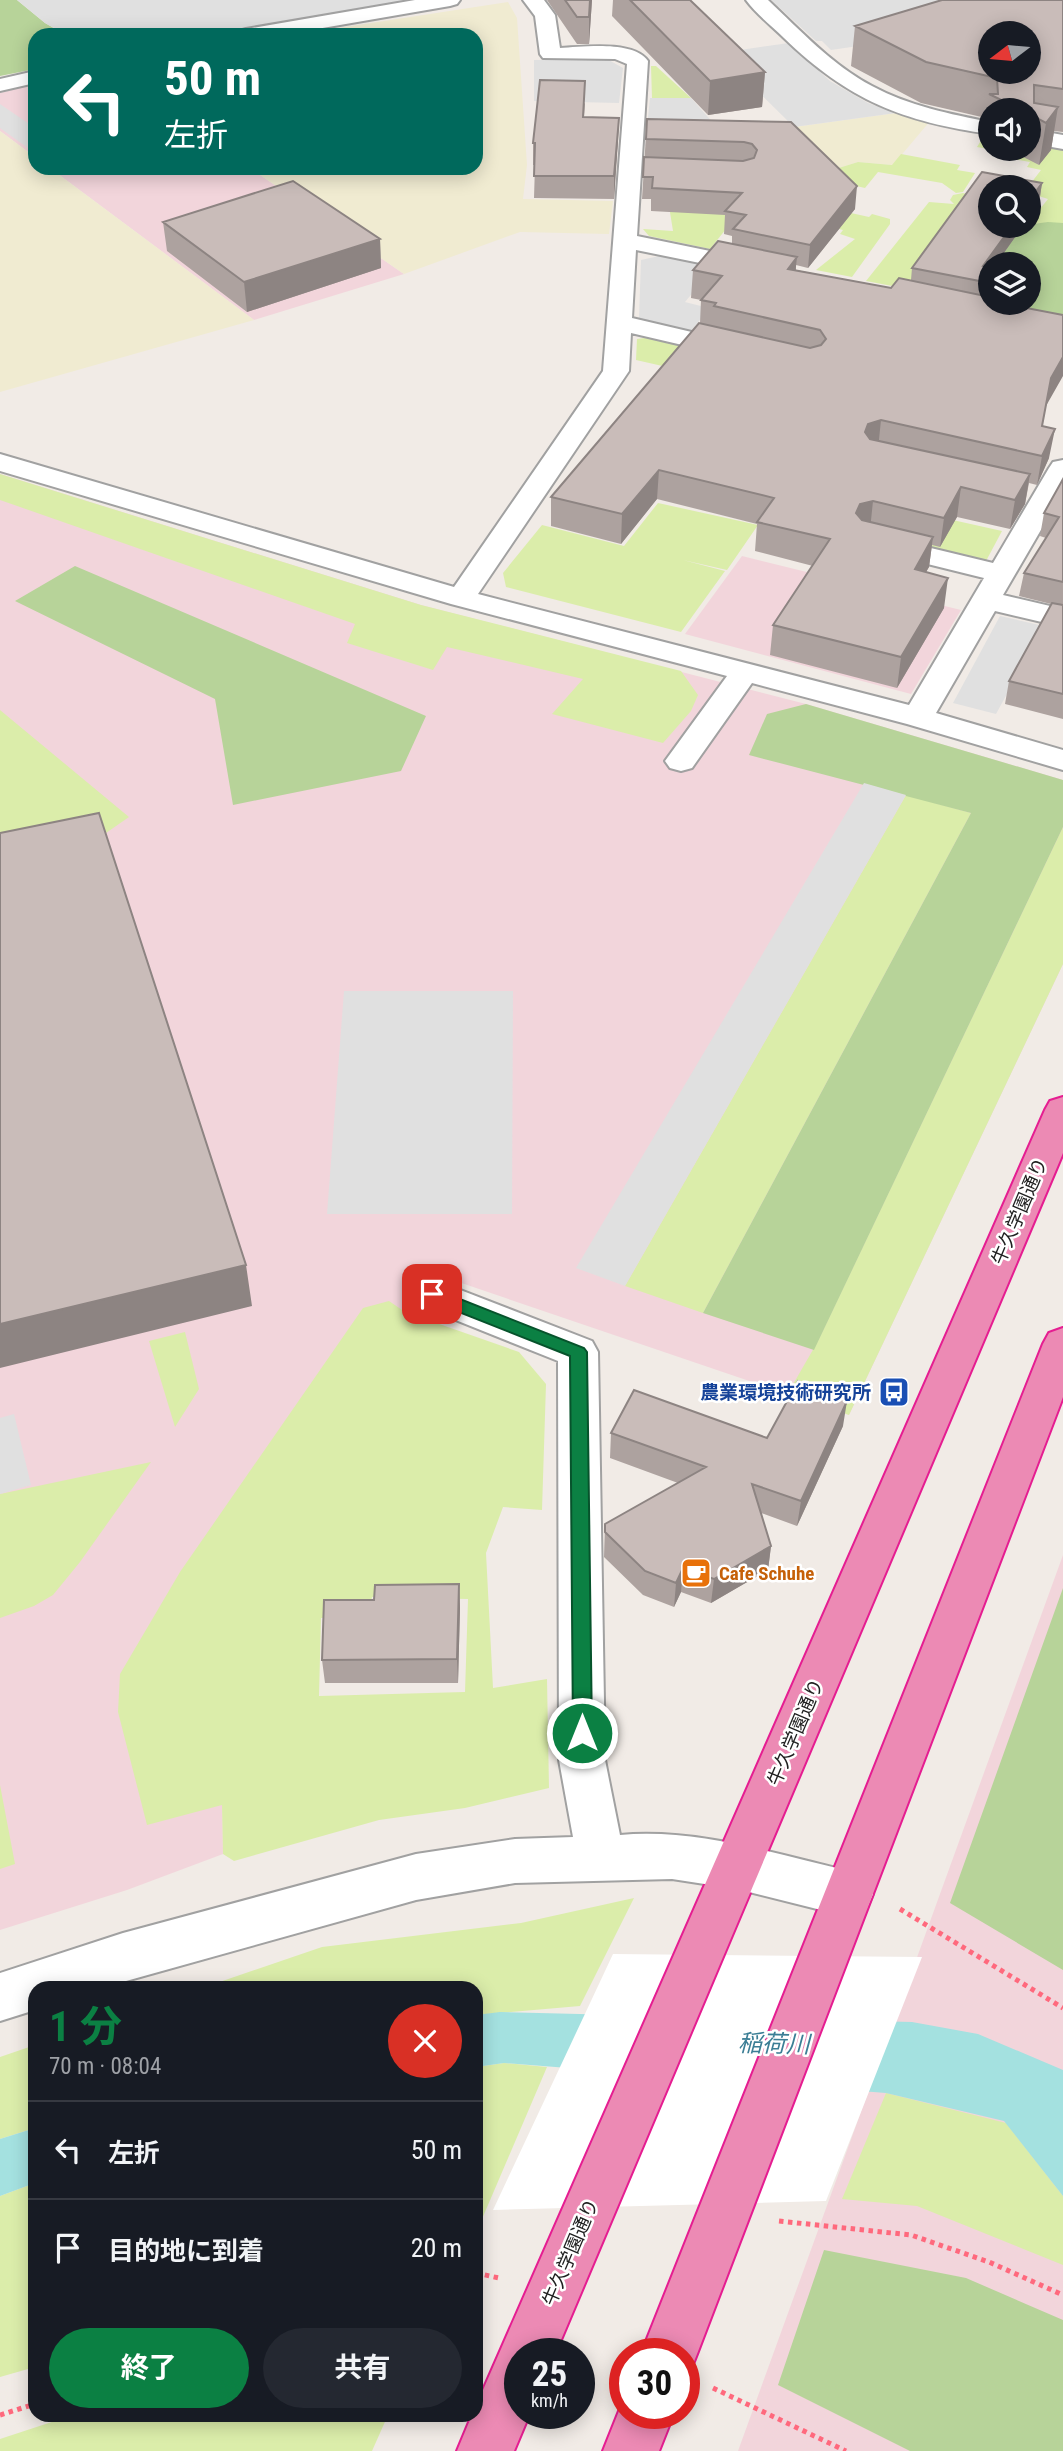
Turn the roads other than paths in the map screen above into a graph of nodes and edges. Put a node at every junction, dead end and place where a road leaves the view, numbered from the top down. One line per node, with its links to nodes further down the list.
1 (450, 0): 4 (street)
2 (533, 0): 10 (street)
3 (756, 0): 7 (street)
4 (287, 28)
5 (28, 79): 6 (street)
6 (0, 85)
7 (978, 125)
8 (1041, 138): 9 (street)
9 (1063, 142)
10 (631, 170): 11 (street); 12 (street)
11 (658, 171)
12 (626, 241): 13 (street); 14 (street)
13 (783, 273)
14 (619, 323): 15 (street); 20 (street)
15 (768, 357)
16 (0, 462): 20 (street)
17 (1063, 468): 19 (street)
18 (869, 541): 19 (street)
19 (1002, 574): 21 (street)
20 (461, 598): 23 (street)
21 (987, 600): 22 (street); 24 (street)
22 (1063, 618)
23 (745, 672): 24 (street); 26 (street)
24 (918, 718): 25 (street)
25 (1063, 760)
26 (681, 761)
27 (1063, 1110): 31 (highway, 牛久学園通り)
28 (432, 1294): 30 (street)
29 (1063, 1343): 32 (highway)
30 (601, 1859): 31 (street); 33 (street)
31 (737, 1867): 32 (street); 36 (highway, 牛久学園通り)
32 (849, 1894): 37 (highway)
33 (49, 1981)
34 (28, 1988): 35 (street)
35 (0, 1997)
36 (534, 2338)
37 (695, 2338)
38 (504, 2407): 40 (highway)
39 (640, 2429): 41 (highway)
40 (485, 2451)
41 (631, 2451)

